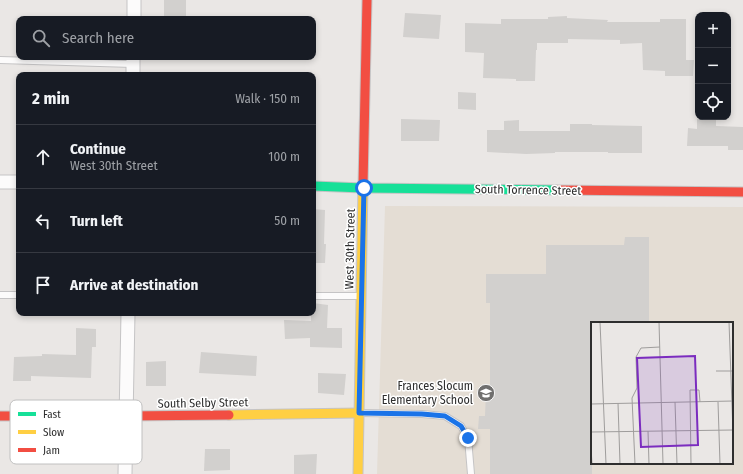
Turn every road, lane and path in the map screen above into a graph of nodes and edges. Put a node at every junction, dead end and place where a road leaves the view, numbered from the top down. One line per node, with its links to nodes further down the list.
1 (134, 0): 3 (street)
2 (367, 0): 9 (street, West 30th Street)
3 (134, 16)
4 (0, 60): 5 (lane)
5 (133, 65)
6 (0, 182): 7 (street)
7 (16, 182)
8 (316, 186): 9 (street, South Torrence Street)
9 (364, 188): 10 (street, South Torrence Street); 14 (street, West 30th Street)
10 (743, 192)
11 (0, 295): 12 (lane)
12 (16, 295)
13 (316, 296): 14 (lane)
14 (362, 296): 17 (street, West 30th Street)
15 (128, 316): 16 (street)
16 (126, 400)
17 (359, 413): 18 (street, South Selby Street); 21 (street, West 30th Street); 22 (lane)
18 (142, 416)
19 (125, 464): 20 (street)
20 (125, 474)
21 (358, 474)
22 (470, 474)

